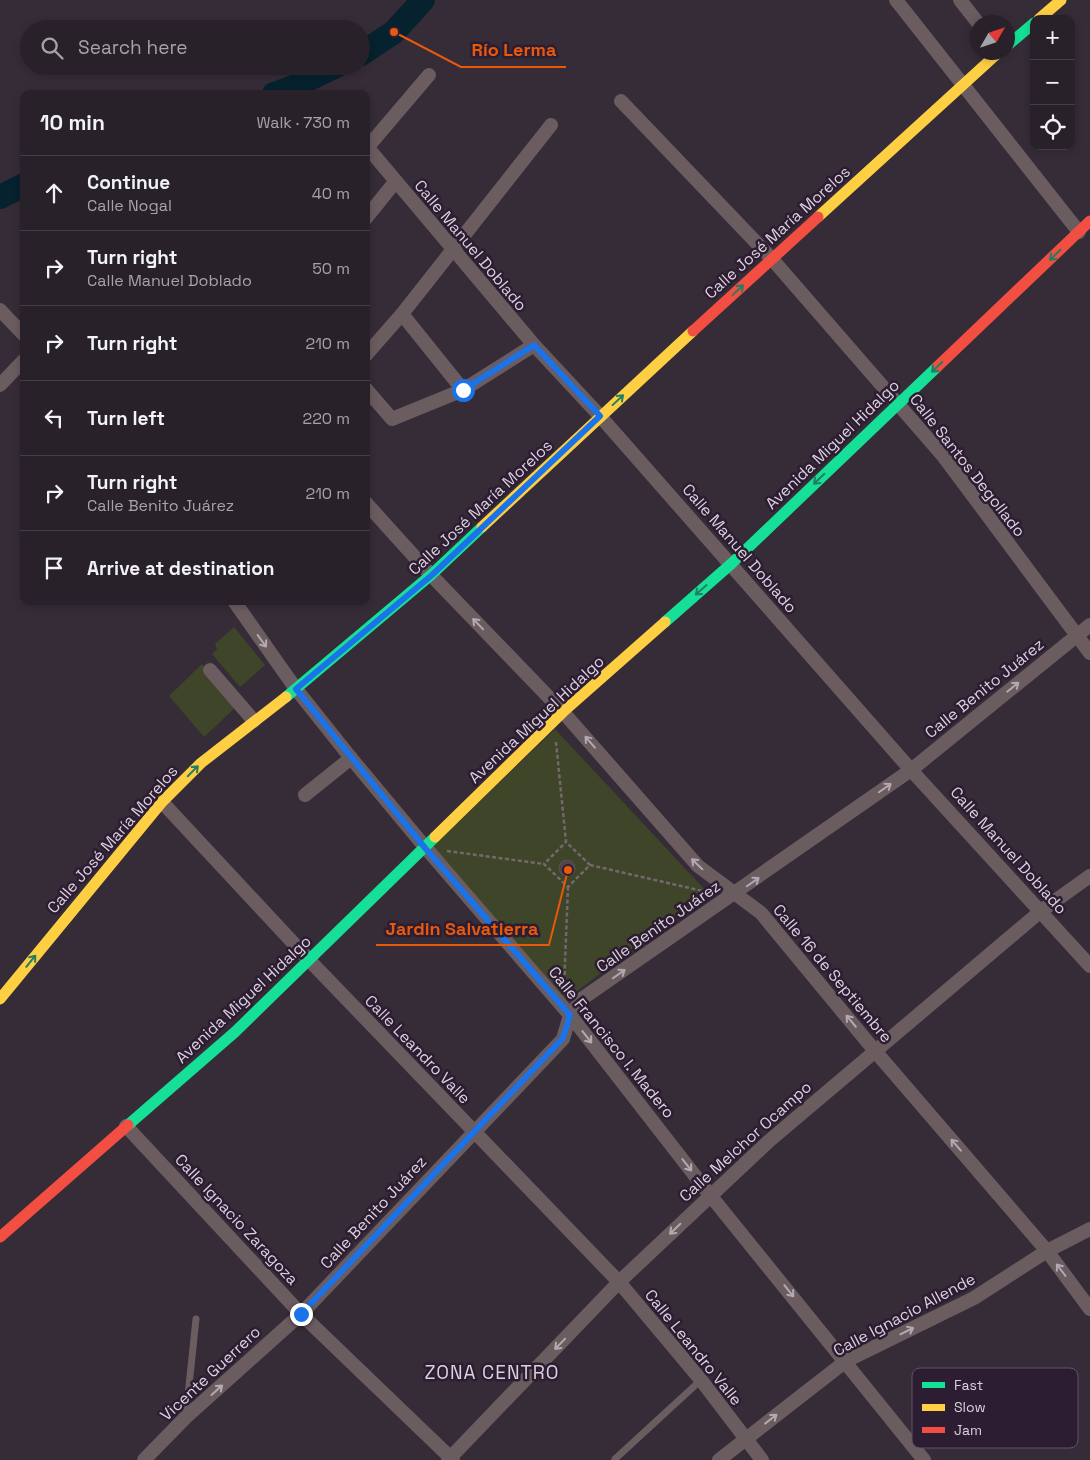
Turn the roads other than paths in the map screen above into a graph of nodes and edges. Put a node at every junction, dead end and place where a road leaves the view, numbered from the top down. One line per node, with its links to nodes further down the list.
1 (896, 0): 10 (street)
2 (960, 0): 4 (street)
3 (1061, 0): 5 (street)
4 (972, 15)
5 (1044, 15)
6 (1030, 26): 7 (street)
7 (1015, 39)
8 (990, 60): 10 (street, Calle José María Morelos)
9 (429, 75): 13 (street)
10 (962, 86): 18 (street); 20 (street, Calle José María Morelos)
11 (621, 101): 20 (street, Calle Santos Degollado)
12 (551, 125): 19 (street)
13 (370, 144)
14 (370, 152): 15 (street, Calle Manuel Doblado)
15 (395, 182): 16 (street); 19 (street, Calle Manuel Doblado)
16 (370, 213)
17 (1090, 221): 18 (street, Avenida Miguel Hidalgo)
18 (1079, 232): 30 (street, Avenida Miguel Hidalgo, one-way to 30)
19 (453, 251): 22 (street); 24 (street, Calle Manuel Doblado)
20 (772, 259): 30 (street, Calle Santos Degollado); 31 (street, Calle José María Morelos, one-way to 20)
21 (0, 310): 23 (street)
22 (402, 314): 25 (street); 28 (street)
23 (20, 331)
24 (534, 345): 28 (street); 31 (street, Calle Manuel Doblado)
25 (370, 350)
26 (20, 364): 27 (street)
27 (0, 385)
28 (463, 390): 29 (street)
29 (370, 394)
30 (898, 404): 33 (street, Avenida Miguel Hidalgo, one-way to 33); 37 (street, Calle Santos Degollado)
31 (600, 416): 33 (street, Calle Manuel Doblado); 34 (street, Calle José María Morelos)
32 (370, 507): 34 (street, Calle 16 de Septiembre)
33 (731, 564): 41 (street, Avenida Miguel Hidalgo, one-way to 41); 44 (street, Calle Manuel Doblado)
34 (432, 575): 40 (street, Calle José María Morelos); 41 (street, Calle 16 de Septiembre, one-way to 34)
35 (237, 605): 40 (street, Calle Francisco I. Madero, one-way to 40)
36 (1090, 625): 37 (street, Calle Benito Juárez)
37 (1076, 636): 38 (street, Calle Santos Degollado); 44 (street, Calle Benito Juárez, one-way to 37)
38 (1090, 653)
39 (210, 670): 42 (street)
40 (296, 689): 42 (street, Calle José María Morelos); 43 (street, Calle Francisco I. Madero)
41 (564, 712): 47 (street, Avenida Miguel Hidalgo); 49 (street, Calle 16 de Septiembre, one-way to 41)
42 (254, 721): 46 (street, Calle José María Morelos, one-way to 42)
43 (351, 758): 45 (street); 47 (street, Calle Francisco I. Madero)
44 (911, 770): 49 (street, Calle Benito Juárez, one-way to 44); 50 (street, Calle Manuel Doblado)
45 (305, 795)
46 (162, 802): 51 (street, Calle Leandro Valle); 53 (street, Calle José María Morelos, one-way to 46)
47 (425, 848): 51 (street, Avenida Miguel Hidalgo); 54 (street, Calle Francisco I. Madero)
48 (1090, 876): 50 (street, Calle Melchor Ocampo)
49 (735, 894): 54 (street, Calle Benito Juárez, one-way to 49); 55 (street, Calle 16 de Septiembre, one-way to 49)
50 (1041, 911): 52 (street, Calle Manuel Doblado); 55 (street, Calle Melchor Ocampo)
51 (310, 961): 56 (street, Avenida Miguel Hidalgo); 57 (street, Calle Leandro Valle)
52 (1090, 966)
53 (0, 999)
54 (570, 1015): 57 (street, Calle Benito Juárez); 58 (street, Calle Francisco I. Madero, one-way to 58)
55 (875, 1051): 58 (street, Calle Melchor Ocampo); 61 (street, Calle 16 de Septiembre, one-way to 55)
56 (126, 1126): 60 (street, Avenida Miguel Hidalgo); 64 (street, Calle Ignacio Zaragoza)
57 (473, 1131): 62 (street, Calle Leandro Valle); 64 (street, Calle Benito Juárez)
58 (710, 1195): 62 (street, Calle Melchor Ocampo, one-way to 62); 66 (street, Calle Francisco I. Madero, one-way to 66)
59 (1090, 1229): 61 (street, Calle Ignacio Allende)
60 (0, 1237)
61 (1047, 1251): 63 (street, Calle 16 de Septiembre, one-way to 61); 66 (street, Calle Ignacio Allende, one-way to 61)
62 (619, 1282): 67 (street, Calle Leandro Valle); 72 (street, Calle Melchor Ocampo, one-way to 72)
63 (1090, 1309)
64 (301, 1314): 68 (street, Vicente Guerrero, one-way to 64); 72 (street, Calle Ignacio Zaragoza)
65 (196, 1319): 68 (lane)
66 (846, 1361): 69 (street, Calle Ignacio Allende, one-way to 66); 70 (street, Calle Francisco I. Madero)
67 (701, 1380): 69 (street, Calle Leandro Valle); 73 (lane)
68 (186, 1417): 74 (street, Vicente Guerrero)
69 (746, 1438): 75 (street, Calle Ignacio Allende); 76 (street, Calle Leandro Valle)
70 (912, 1445)
71 (915, 1448): 77 (street, Calle Francisco I. Madero)
72 (451, 1459)
73 (615, 1459)
74 (144, 1460)
75 (719, 1460)
76 (762, 1460)
77 (924, 1460)

